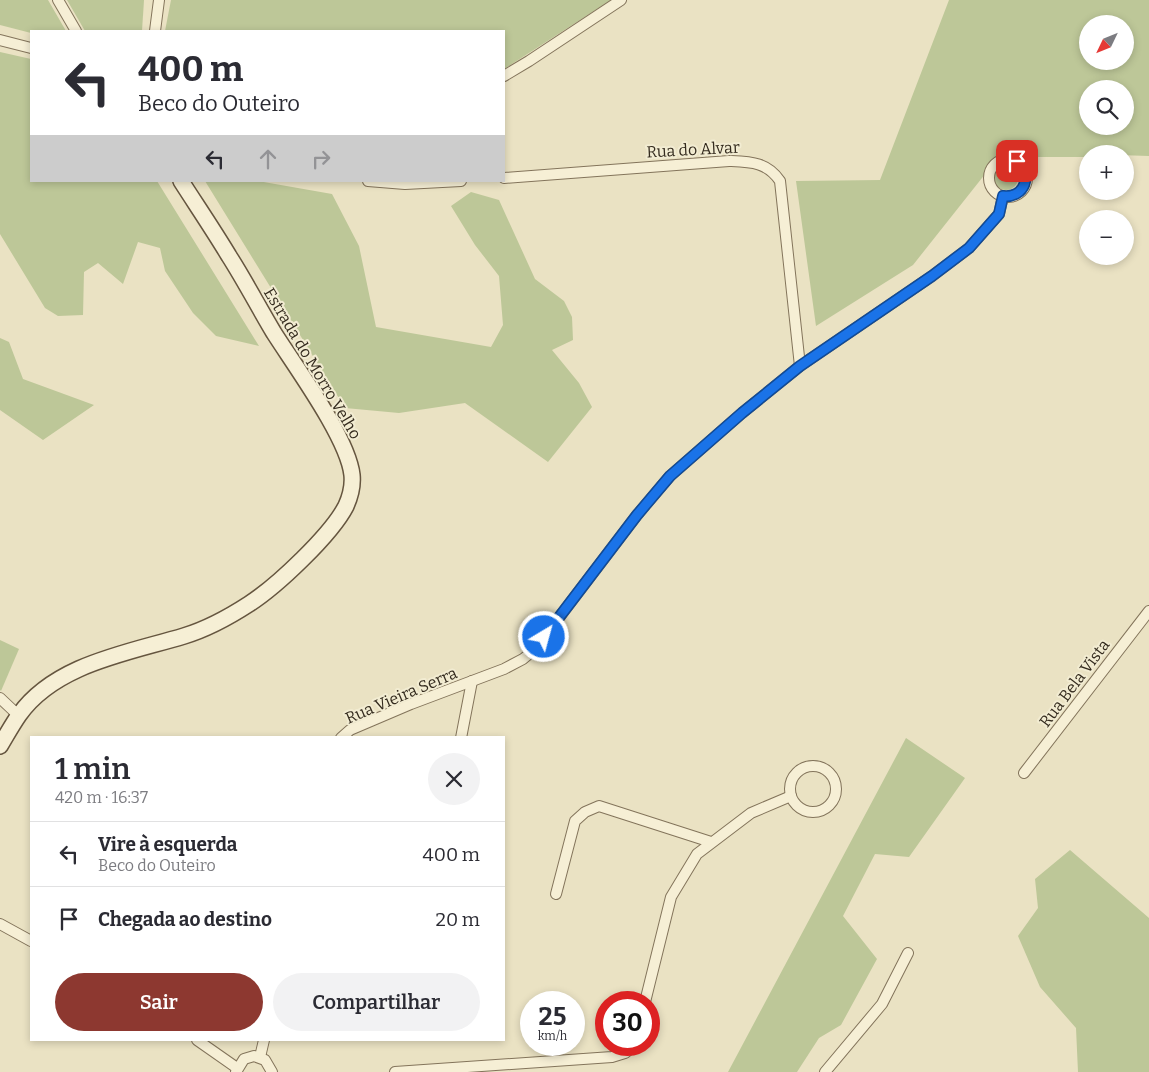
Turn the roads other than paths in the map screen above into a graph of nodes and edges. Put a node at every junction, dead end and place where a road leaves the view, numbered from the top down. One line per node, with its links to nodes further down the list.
1 (58, 0): 4 (street)
2 (160, 0): 5 (street)
3 (622, 0): 8 (street)
4 (75, 30)
5 (155, 30)
6 (0, 40): 7 (street)
7 (30, 48)
8 (505, 75)
9 (505, 178): 14 (street, Rua do Alvar)
10 (181, 182): 18 (street, Estrada do Morro Velho)
11 (381, 182): 12 (street)
12 (443, 182)
13 (1003, 196): 14 (street, Rua Vieira Serra)
14 (800, 366): 16 (street, Rua Vieira Serra)
15 (1149, 610): 22 (street, Rua Bela Vista)
16 (472, 681): 19 (street, Rua Vieira Serra); 20 (street)
17 (0, 698): 18 (street)
18 (18, 715): 21 (street, Estrada do Morro Velho)
19 (343, 736)
20 (461, 736)
21 (0, 746)
22 (1024, 774)
23 (791, 796): 23 (street); 24 (street)
24 (711, 842): 25 (street); 29 (street)
25 (556, 894)
26 (0, 924): 27 (street)
27 (30, 940)
28 (908, 953): 37 (street)
29 (649, 991)
30 (198, 1041): 34 (street)
31 (264, 1041): 33 (street)
32 (612, 1056): 36 (street)
33 (260, 1057): 34 (street); 35 (street)
34 (237, 1070)
35 (272, 1072)
36 (395, 1072)
37 (825, 1072)

